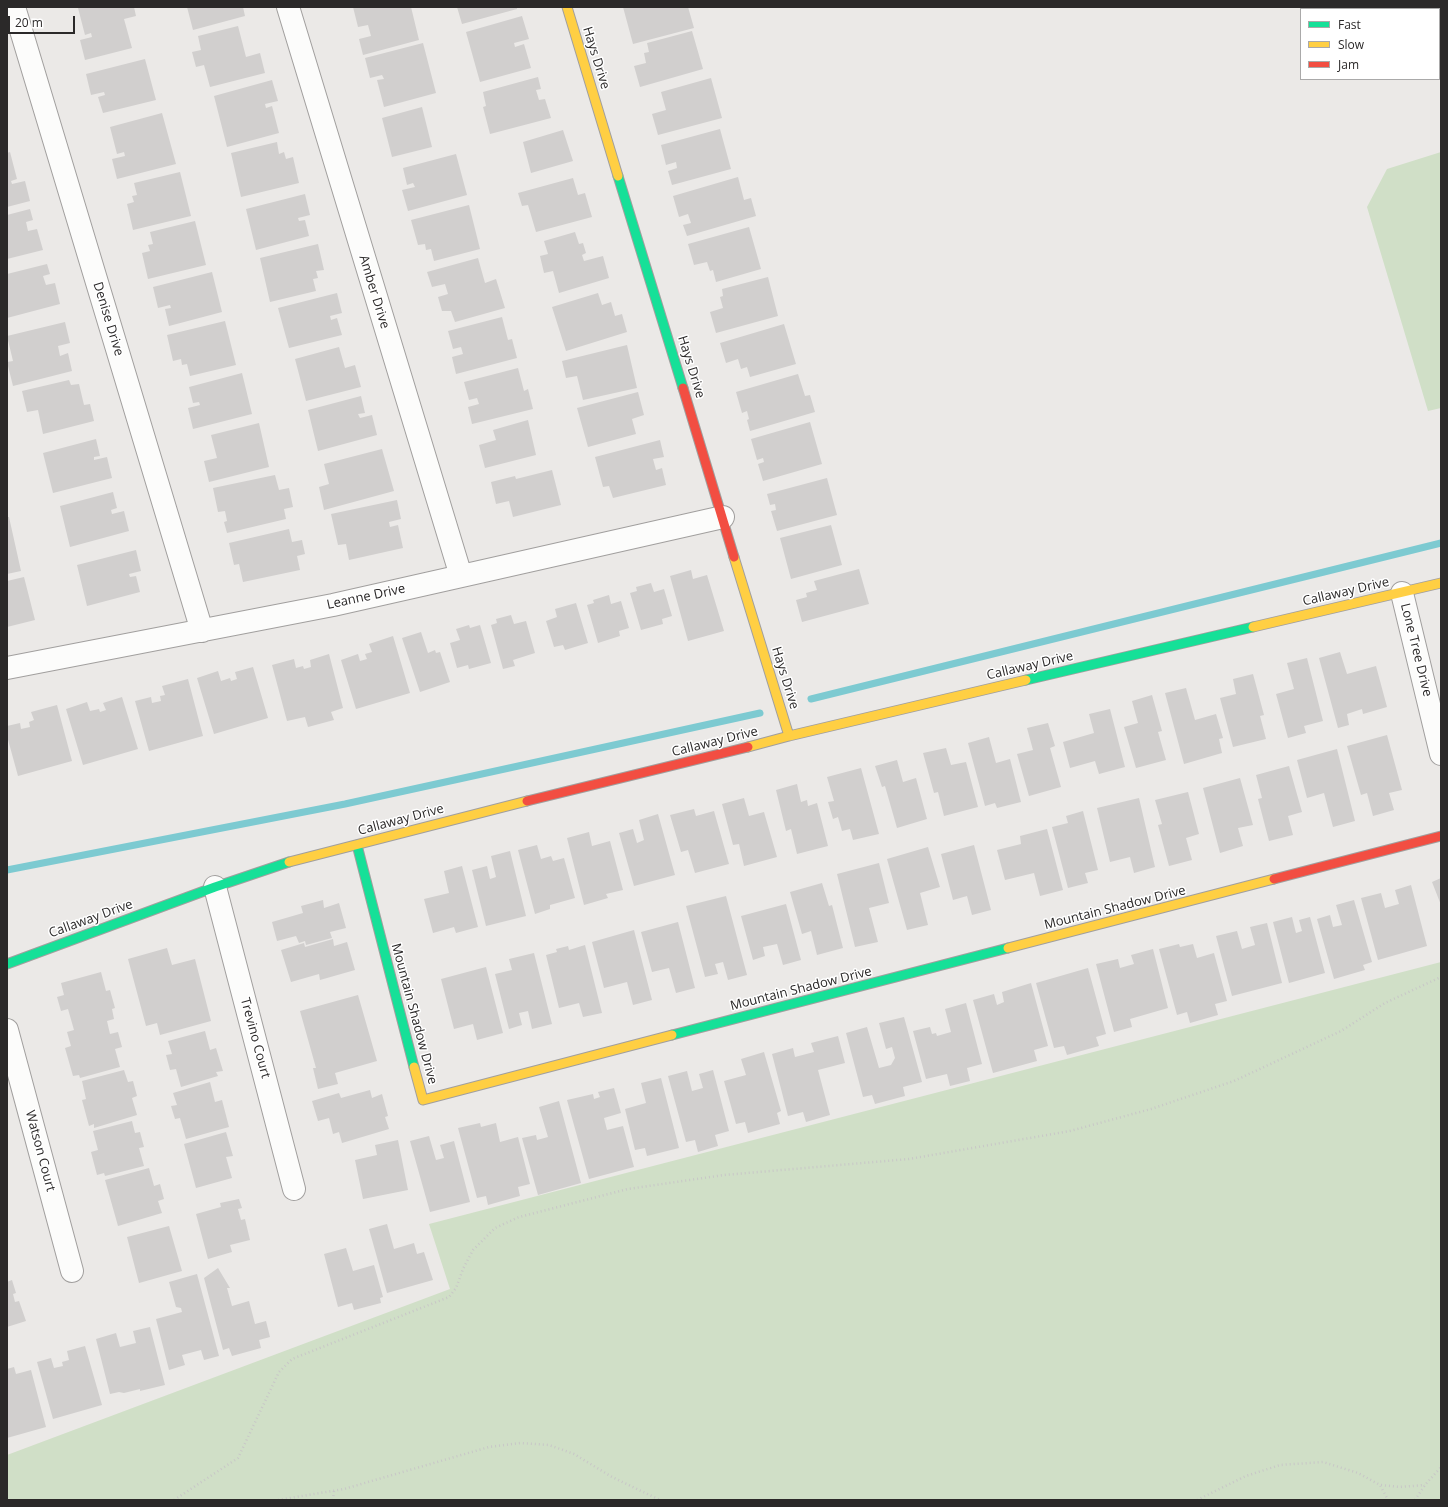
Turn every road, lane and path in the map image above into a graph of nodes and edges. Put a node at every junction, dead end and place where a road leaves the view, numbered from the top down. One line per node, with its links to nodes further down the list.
1 (14, 7): 8 (street, Denise Drive)
2 (288, 7): 5 (street, Amber Drive)
3 (567, 7): 4 (street, Hays Drive)
4 (724, 517): 5 (street, Leanne Drive); 10 (street, Hays Drive)
5 (461, 576): 8 (street, Leanne Drive)
6 (1441, 583): 7 (street, Callaway Drive)
7 (1402, 593): 10 (street, Callaway Drive); 11 (street, Lone Tree Drive)
8 (202, 631): 9 (street, Leanne Drive)
9 (7, 668)
10 (789, 736): 13 (street, Callaway Drive)
11 (1441, 754)
12 (1441, 836): 13 (street, Mountain Shadow Drive)
13 (357, 845): 14 (street, Callaway Drive)
14 (215, 887): 15 (street, Callaway Drive); 18 (street, Trevino Court)
15 (7, 964)
16 (1441, 977): 24 (path)
17 (7, 1030): 19 (street, Watson Court)
18 (294, 1189)
19 (72, 1271)
20 (1441, 1467): 22 (path)
21 (1380, 1485): 22 (path); 28 (path); 29 (path)
22 (1425, 1485): 30 (path)
23 (334, 1491): 25 (path); 26 (path); 27 (path)
24 (174, 1500)
25 (278, 1500)
26 (333, 1500)
27 (660, 1500)
28 (1197, 1500)
29 (1388, 1500)
30 (1415, 1500)

